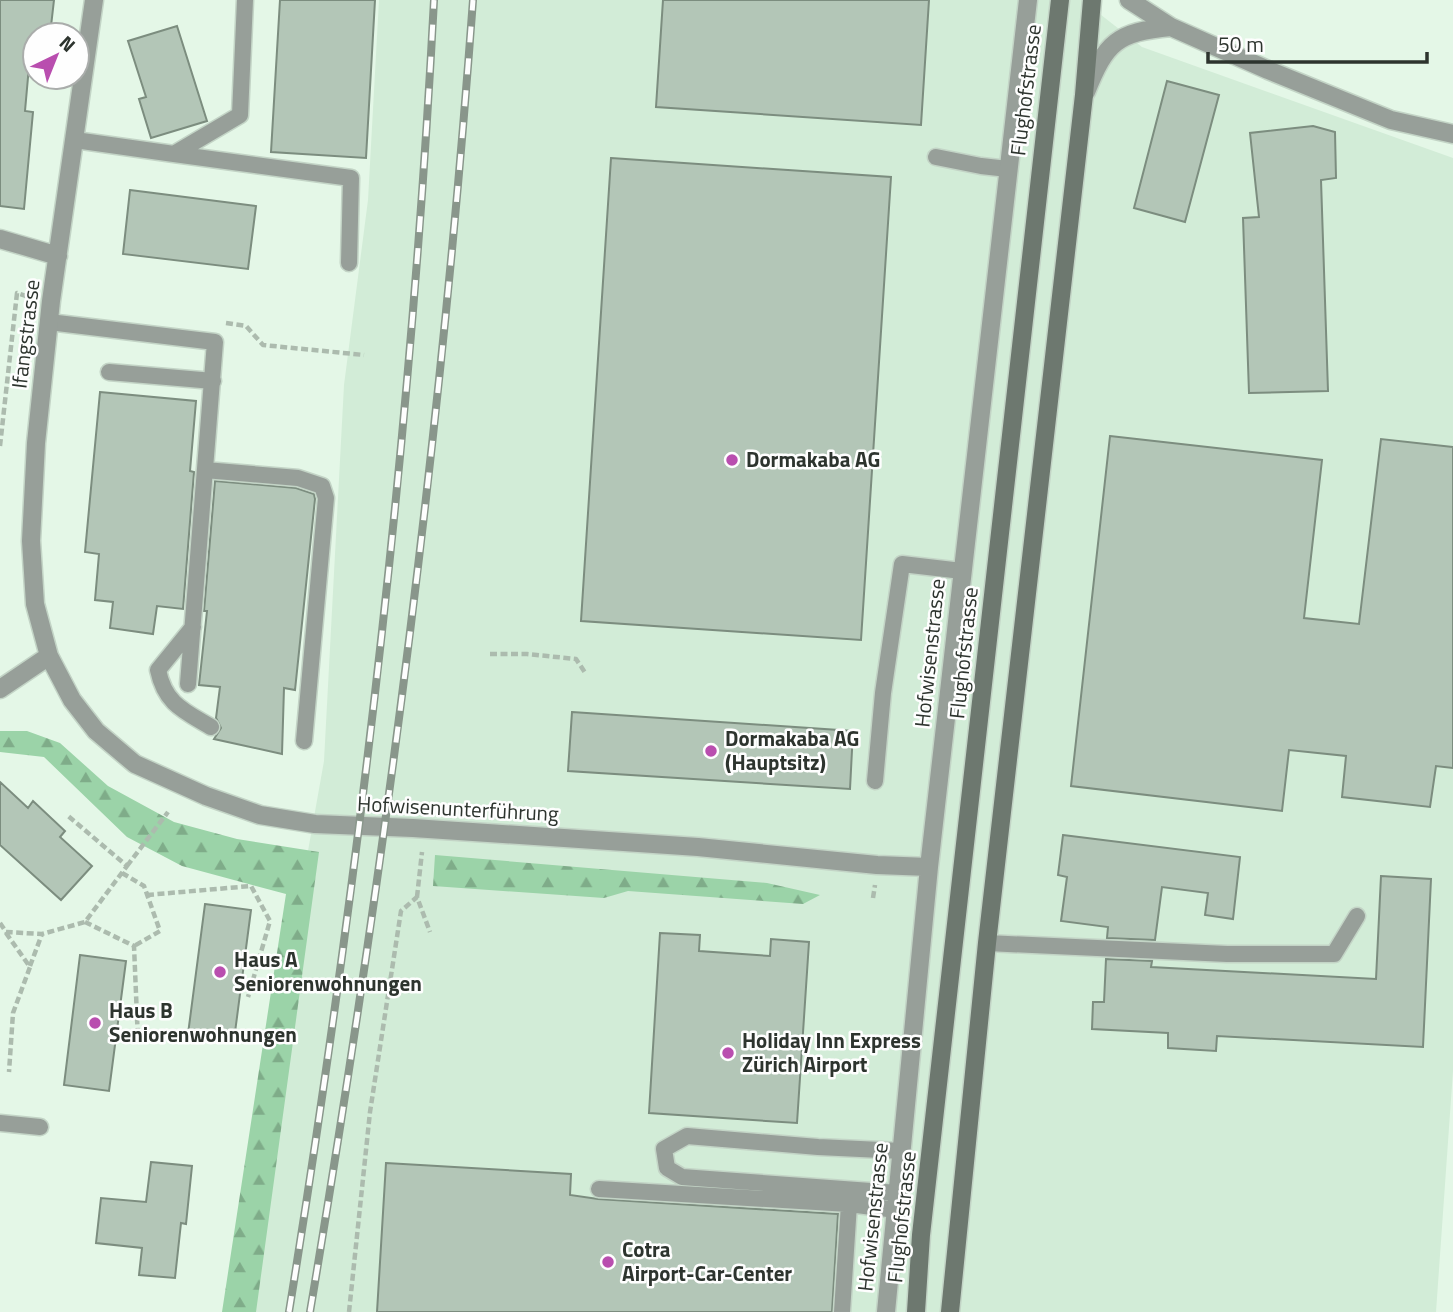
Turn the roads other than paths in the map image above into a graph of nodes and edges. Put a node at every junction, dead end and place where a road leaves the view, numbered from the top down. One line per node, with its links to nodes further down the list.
1 (94, 0): 10 (street, Ifangstrasse)
2 (245, 0): 11 (lane)
3 (1028, 0): 13 (street, Hofwisenstrasse)
4 (1060, 0): 40 (main road, Flughofstrasse)
5 (1092, 0): 8 (main road)
6 (1129, 0): 7 (street)
7 (1171, 27): 8 (street); 9 (street)
8 (1084, 95): 31 (main road)
9 (1453, 134)
10 (75, 141): 11 (lane); 15 (street, Ifangstrasse)
11 (174, 154): 16 (lane)
12 (936, 157): 13 (lane)
13 (1008, 169): 21 (street, Hofwisenstrasse)
14 (0, 239): 15 (street)
15 (58, 256): 17 (street, Ifangstrasse)
16 (349, 264)
17 (49, 322): 19 (lane); 23 (street, Ifangstrasse)
18 (109, 372): 19 (lane)
19 (213, 381): 20 (lane)
20 (205, 470): 22 (lane); 27 (lane)
21 (962, 571): 28 (lane); 29 (street, Hofwisenstrasse)
22 (193, 627): 24 (lane); 26 (lane)
23 (49, 656): 25 (street); 29 (street, Hofwisenunterführung)
24 (188, 684)
25 (0, 689)
26 (211, 727)
27 (304, 741)
28 (875, 781)
29 (929, 867): 34 (street, Hofwisenstrasse)
30 (1357, 916): 31 (lane)
31 (987, 943): 41 (main road)
32 (0, 1123): 33 (lane)
33 (40, 1127)
34 (902, 1151): 36 (street, Hofwisenstrasse); 36 (lane)
35 (599, 1189): 37 (lane)
36 (897, 1202): 37 (lane); 39 (street, Hofwisenstrasse)
37 (849, 1204): 38 (lane)
38 (842, 1312)
39 (886, 1312)
40 (916, 1312)
41 (950, 1312)

